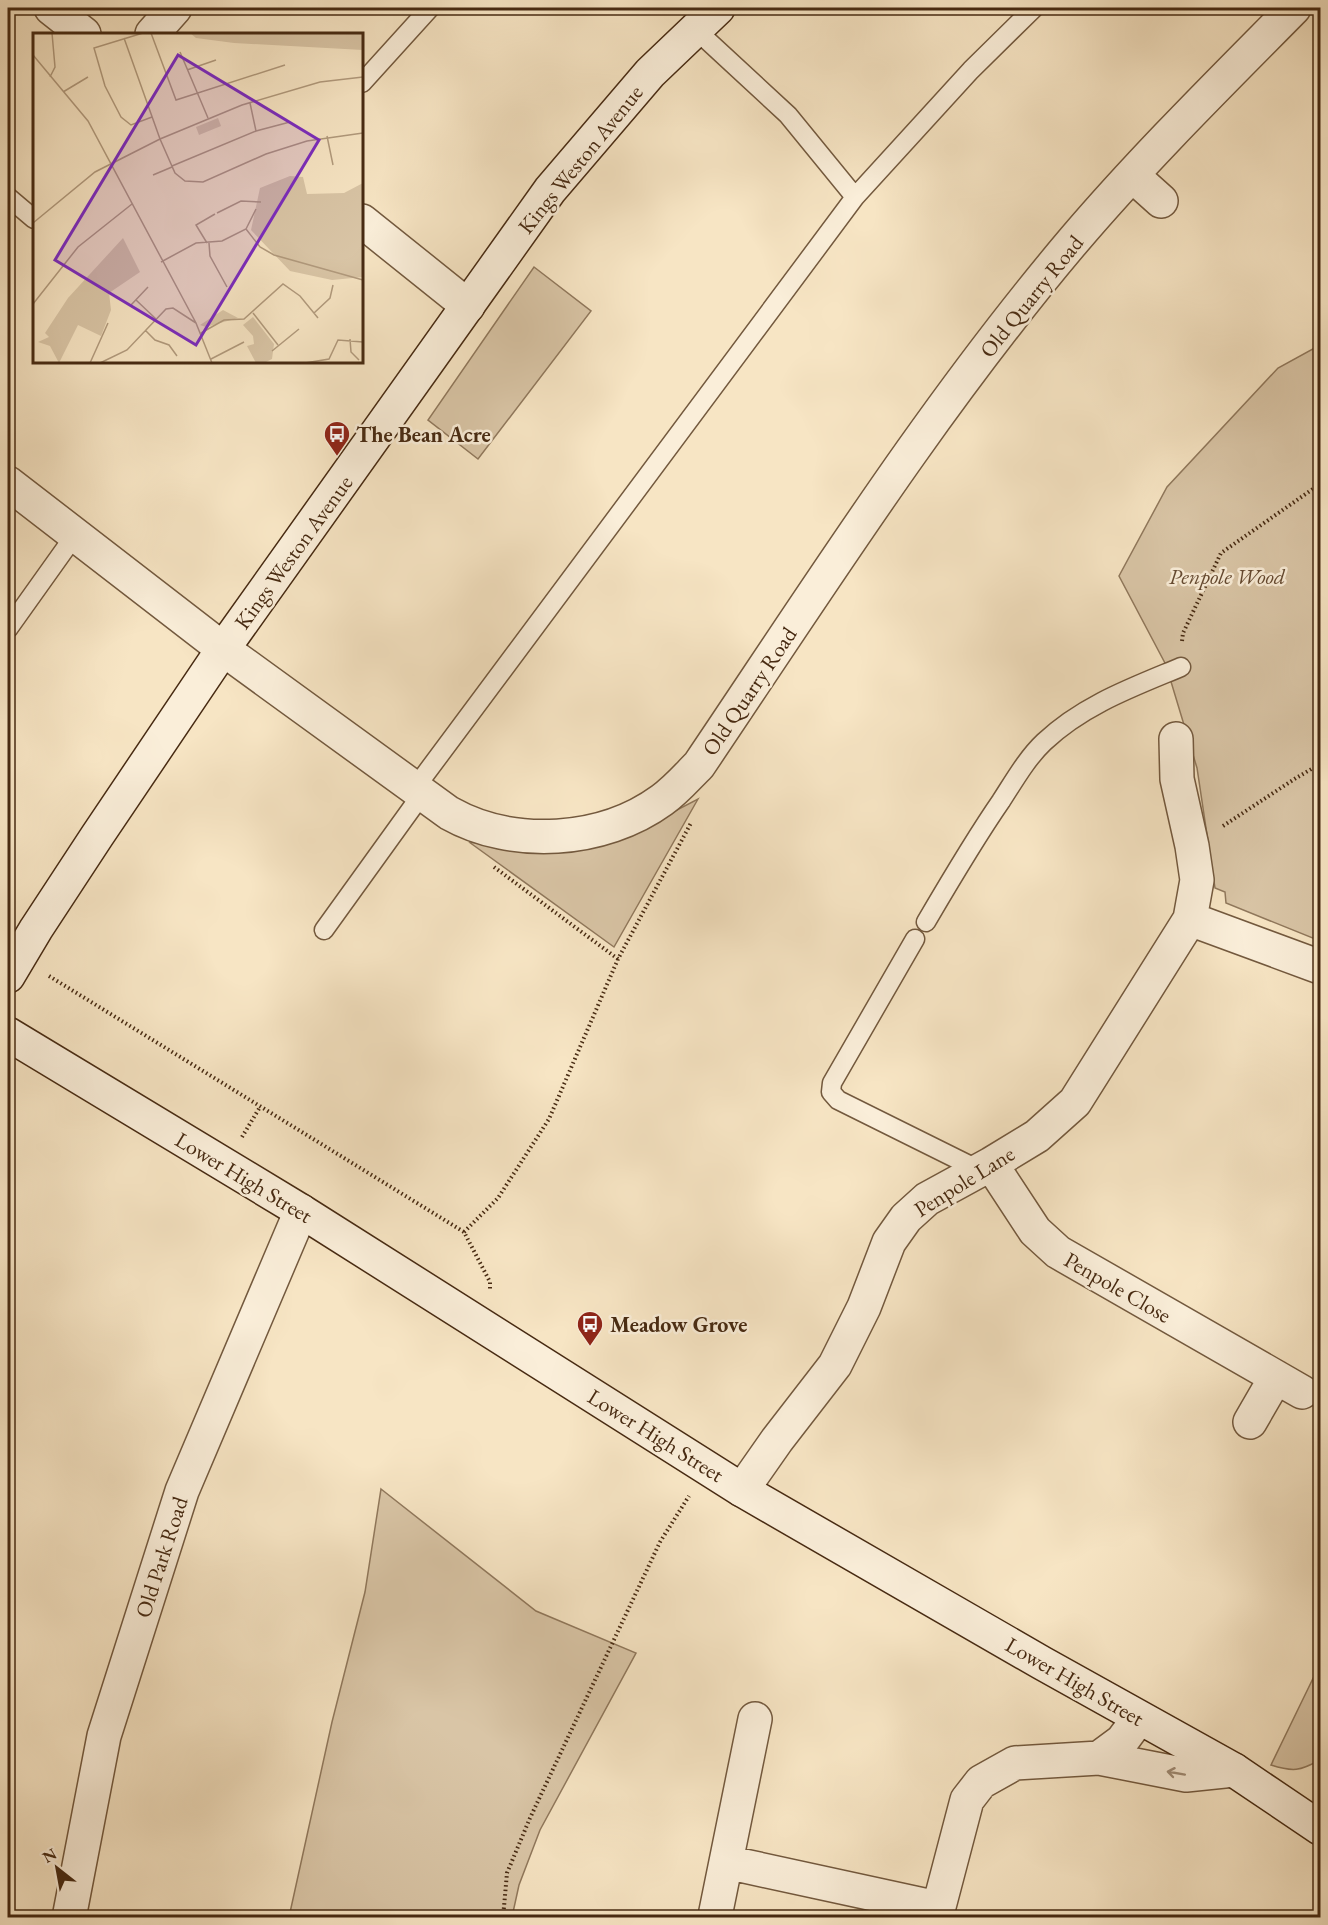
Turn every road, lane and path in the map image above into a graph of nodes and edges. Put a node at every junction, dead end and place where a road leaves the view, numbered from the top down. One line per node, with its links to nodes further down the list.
1 (51, 8): 7 (street)
2 (175, 8): 8 (street)
3 (430, 8): 9 (lane)
4 (1034, 8): 12 (lane)
5 (1294, 8): 10 (street, Old Quarry Road)
6 (706, 18): 12 (lane); 16 (street, Kings Weston Avenue)
7 (83, 33)
8 (153, 33)
9 (363, 82)
10 (1132, 175): 13 (street); 25 (street, Old Quarry Road)
11 (8, 196): 14 (lane)
12 (855, 197): 25 (lane)
13 (1161, 201)
14 (33, 218)
15 (363, 222): 16 (street)
16 (468, 306): 21 (street, Kings Weston Avenue)
17 (8, 483): 19 (street)
18 (1320, 484): 22 (path)
19 (75, 535): 20 (lane); 21 (street)
20 (8, 629)
21 (223, 649): 25 (street, Old Quarry Road); 36 (street, Kings Weston Avenue)
22 (1181, 667): 30 (lane)
23 (1176, 739): 27 (street, Penpole Lane)
24 (1320, 764): 27 (path)
25 (419, 791): 31 (lane)
26 (691, 823): 33 (path)
27 (1192, 846): 29 (street, Penpole Lane)
28 (487, 862): 33 (path)
29 (1190, 919): 34 (street); 38 (street, Penpole Lane)
30 (926, 922)
31 (324, 930)
32 (915, 939): 38 (lane)
33 (618, 959): 40 (path)
34 (1320, 967)
35 (39, 970): 40 (path)
36 (8, 976)
37 (8, 1034): 39 (street, Lower High Street)
38 (985, 1167): 42 (street, Penpole Close); 44 (street, Penpole Lane)
39 (301, 1211): 41 (street, Lower High Street); 53 (street, Old Park Road)
40 (464, 1232): 41 (path)
41 (486, 1328): 43 (street, Lower High Street)
42 (1250, 1422)
43 (707, 1468): 44 (street, Lower High Street); 54 (path)
44 (742, 1490): 45 (street, Lower High Street)
45 (1139, 1718): 47 (street); 48 (street, Lower High Street)
46 (755, 1719): 50 (street)
47 (1099, 1758): 48 (street, one-way to 47); 51 (street)
48 (1234, 1770): 49 (street, Lower High Street)
49 (1318, 1819)
50 (726, 1862): 51 (street); 52 (street)
51 (937, 1913)
52 (715, 1916)
53 (69, 1917)
54 (503, 1917)

